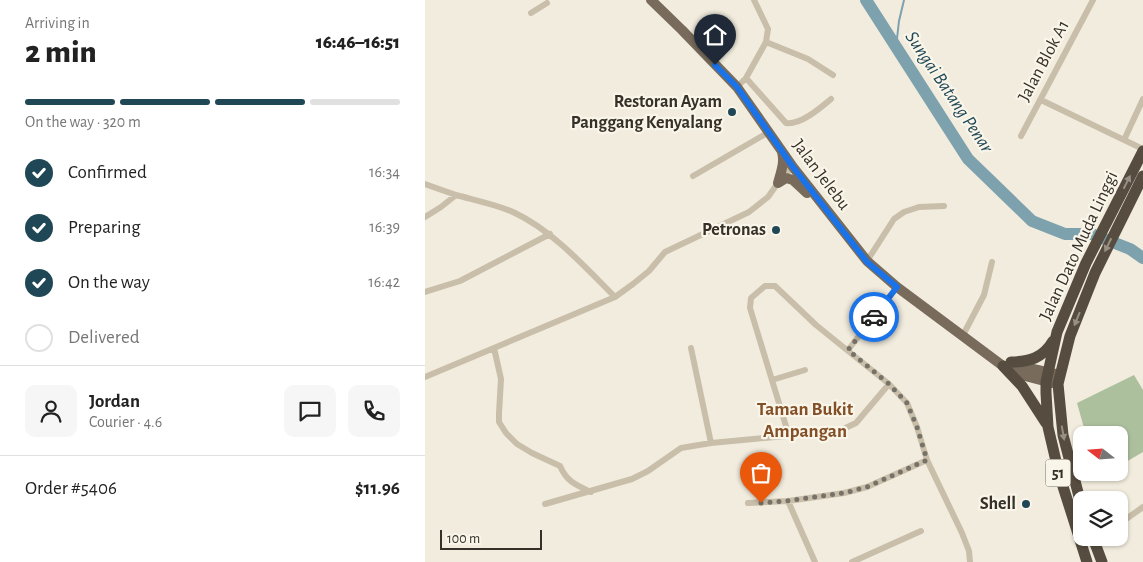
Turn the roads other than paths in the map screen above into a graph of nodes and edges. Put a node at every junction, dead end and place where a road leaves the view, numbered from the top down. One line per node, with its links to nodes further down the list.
1 (651, 0): 9 (main road, Jalan Jelebu)
2 (754, 0): 6 (street)
3 (1093, 0): 12 (street, Jalan Blok A1)
4 (547, 3): 5 (street)
5 (531, 12)
6 (765, 42): 7 (street); 8 (street)
7 (833, 75)
8 (746, 78): 9 (street); 10 (street)
9 (737, 87): 13 (main road, Jalan Jelebu)
10 (831, 99)
11 (1143, 99): 15 (street)
12 (1041, 100): 14 (street, Jalan Blok A1); 15 (street)
13 (769, 132): 17 (main road, Jalan Jelebu); 19 (street)
14 (1021, 136)
15 (1124, 140): 16 (street)
16 (1143, 150): 26 (highway, Jalan Dato Muda Linggi / 51, one-way to 16)
17 (782, 151): 18 (main road, Jalan Jelebu); 21 (main road)
18 (793, 167): 21 (street); 25 (main road, Jalan Jelebu)
19 (693, 176)
20 (1143, 176): 26 (highway, Jalan Dato Muda Linggi / 51)
21 (779, 182): 25 (main road); 33 (street)
22 (425, 184): 23 (street)
23 (456, 195): 27 (street); 28 (street)
24 (944, 206): 29 (street)
25 (827, 210): 29 (main road, Jalan Jelebu)
26 (1116, 215): 34 (highway, Jalan Dato Muda Linggi / 51); 42 (highway, Jalan Dato Muda Linggi / 51, one-way to 42)
27 (425, 217)
28 (550, 234): 32 (street); 33 (street)
29 (867, 262): 31 (main road, Jalan Jelebu)
30 (992, 262): 35 (street)
31 (897, 287): 35 (main road, Jalan Jelebu); 38 (street)
32 (425, 292)
33 (615, 297): 36 (street)
34 (1057, 332): 39 (highway); 42 (highway, Jalan Dato Muda Linggi / 51)
35 (963, 337): 39 (main road, Jalan Jelebu)
36 (494, 348): 41 (street); 50 (street)
37 (691, 348): 47 (street)
38 (848, 350): 43 (street); 44 (street)
39 (1007, 364): 42 (main road, Jalan Jelebu); 45 (highway)
40 (805, 370): 43 (street)
41 (425, 377)
42 (1053, 379): 45 (highway, Jalan Dato Muda Linggi / 51); 49 (highway, Jalan Dato Muda Linggi / 51, one-way to 49)
43 (772, 380): 46 (street)
44 (889, 384): 46 (street); 48 (street)
45 (1048, 427): 61 (highway, Jalan Dato Muda Linggi / 51)
46 (789, 436): 47 (street)
47 (711, 443): 50 (street)
48 (927, 460): 51 (street); 60 (street)
49 (1078, 491)
50 (591, 492): 53 (street)
51 (787, 501): 52 (street); 58 (street)
52 (749, 503)
53 (545, 504)
54 (1142, 510): 55 (street)
55 (1128, 519)
56 (921, 531): 59 (street)
57 (1096, 546): 62 (highway)
58 (815, 562)
59 (852, 562)
60 (971, 562)
61 (1087, 562)
62 (1102, 562)

